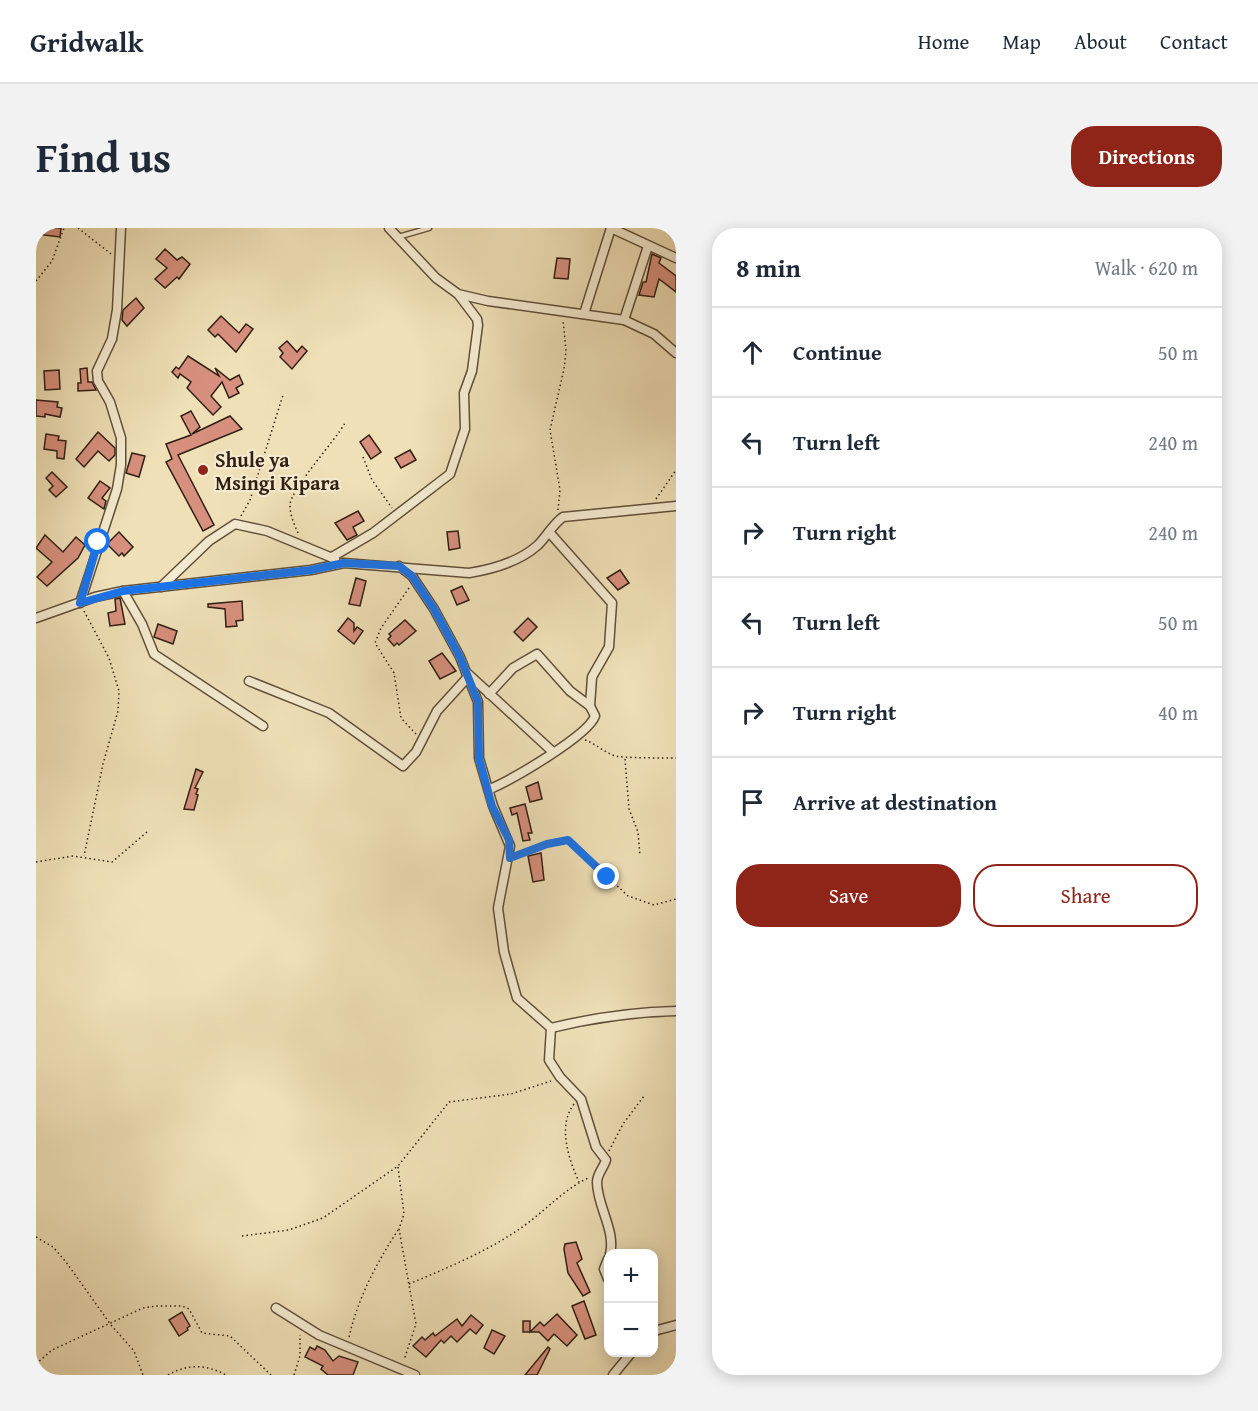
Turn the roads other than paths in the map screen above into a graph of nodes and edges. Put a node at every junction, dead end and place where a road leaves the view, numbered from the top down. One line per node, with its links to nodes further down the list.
1 (121, 228): 19 (street)
2 (389, 228): 5 (street)
3 (429, 228): 5 (lane)
4 (611, 228): 6 (street); 9 (street)
5 (396, 237): 8 (street)
6 (648, 246): 7 (street); 10 (street)
7 (676, 258)
8 (458, 294): 9 (street); 14 (street)
9 (584, 314): 10 (street)
10 (624, 320): 11 (street)
11 (675, 350)
12 (676, 506): 13 (street)
13 (549, 532): 16 (street); 24 (street)
14 (332, 557): 15 (street); 17 (street)
15 (344, 563): 16 (street); 17 (street)
16 (399, 566): 21 (street)
17 (161, 587): 18 (street)
18 (123, 591): 19 (street); 25 (street)
19 (80, 603): 20 (street)
20 (36, 618)
21 (466, 675): 22 (street); 23 (street); 27 (street)
22 (249, 681)
23 (489, 694): 24 (street); 26 (street)
24 (590, 706): 26 (street)
25 (263, 726)
26 (553, 752): 27 (street)
27 (490, 789): 29 (street)
28 (676, 1011): 29 (street)
29 (551, 1028): 30 (street)
30 (611, 1249)
31 (276, 1308): 35 (street)
32 (676, 1325): 33 (street)
33 (658, 1329)
34 (629, 1357): 37 (street)
35 (407, 1371): 36 (street)
36 (391, 1375)
37 (613, 1375)

